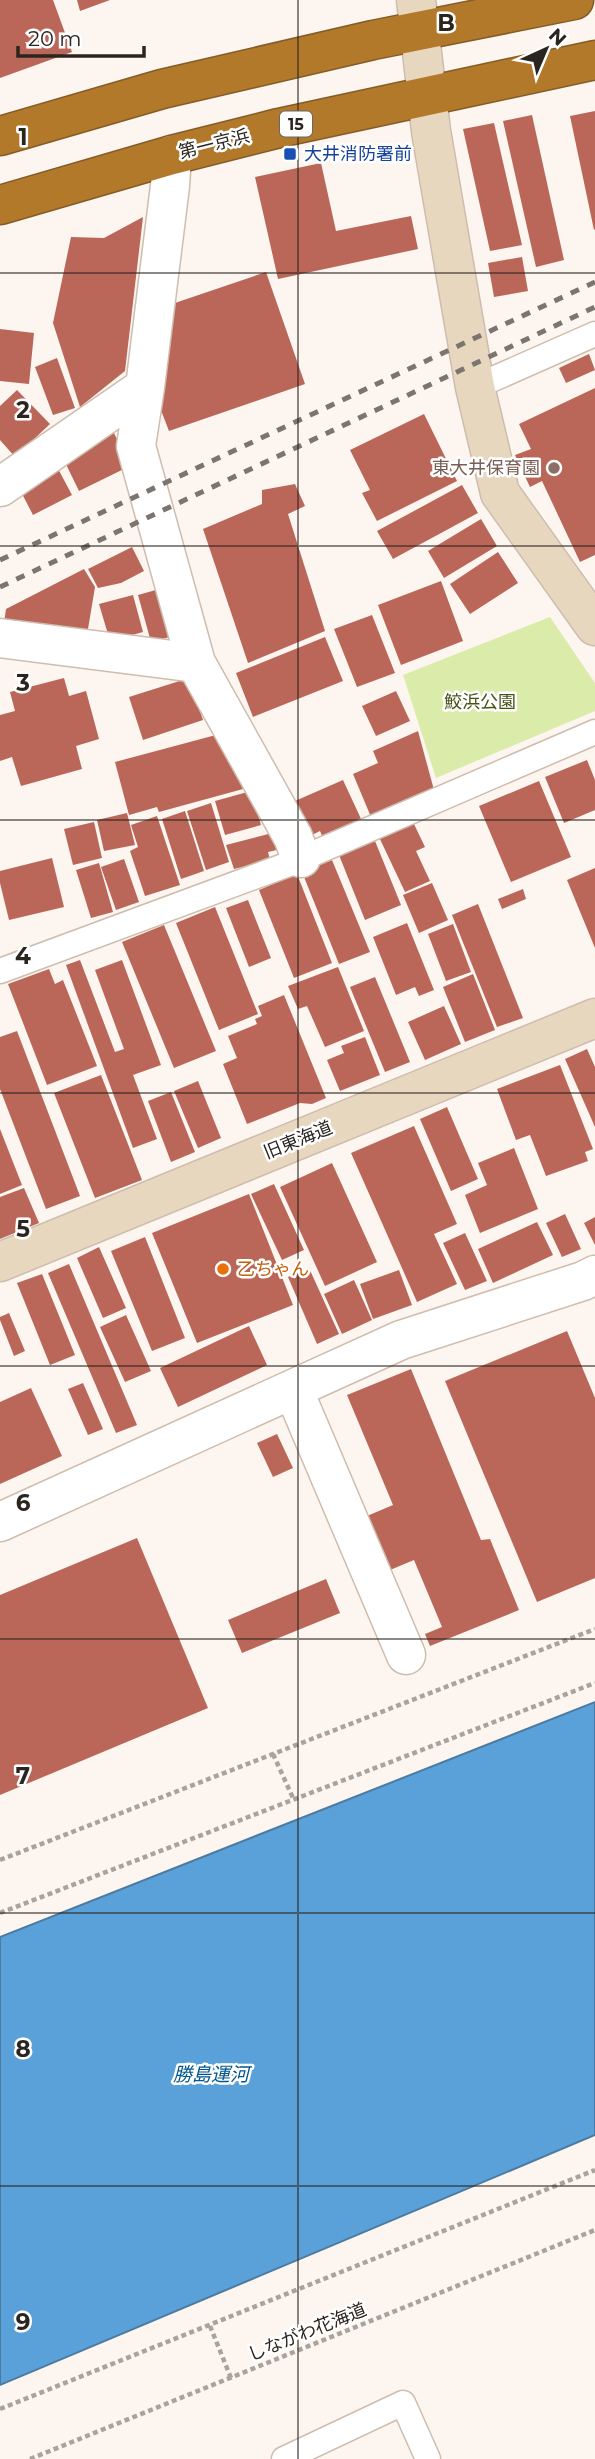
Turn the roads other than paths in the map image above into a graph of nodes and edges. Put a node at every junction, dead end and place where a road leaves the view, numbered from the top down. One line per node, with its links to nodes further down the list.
1 (574, 0): 2 (highway)
2 (418, 15): 4 (street); 5 (highway)
3 (595, 60): 4 (highway, 第一京浜 / 15)
4 (428, 94): 6 (highway, 第一京浜 / 15); 10 (street)
5 (0, 136)
6 (172, 155): 7 (highway, 第一京浜 / 15); 9 (street)
7 (0, 205)
8 (595, 335): 10 (lane)
9 (145, 387): 11 (street); 14 (street)
10 (475, 387): 12 (street)
11 (0, 487)
12 (595, 626)
13 (0, 638): 14 (street)
14 (196, 663): 16 (street)
15 (595, 732): 16 (lane)
16 (301, 858): 17 (lane)
17 (0, 971)
18 (595, 1018): 19 (street, 旧東海道)
19 (0, 1262)
20 (595, 1275): 21 (street)
21 (293, 1389): 22 (street); 23 (street)
22 (0, 1522)
23 (406, 1655)
24 (284, 2459): 25 (lane)
25 (428, 2459)

